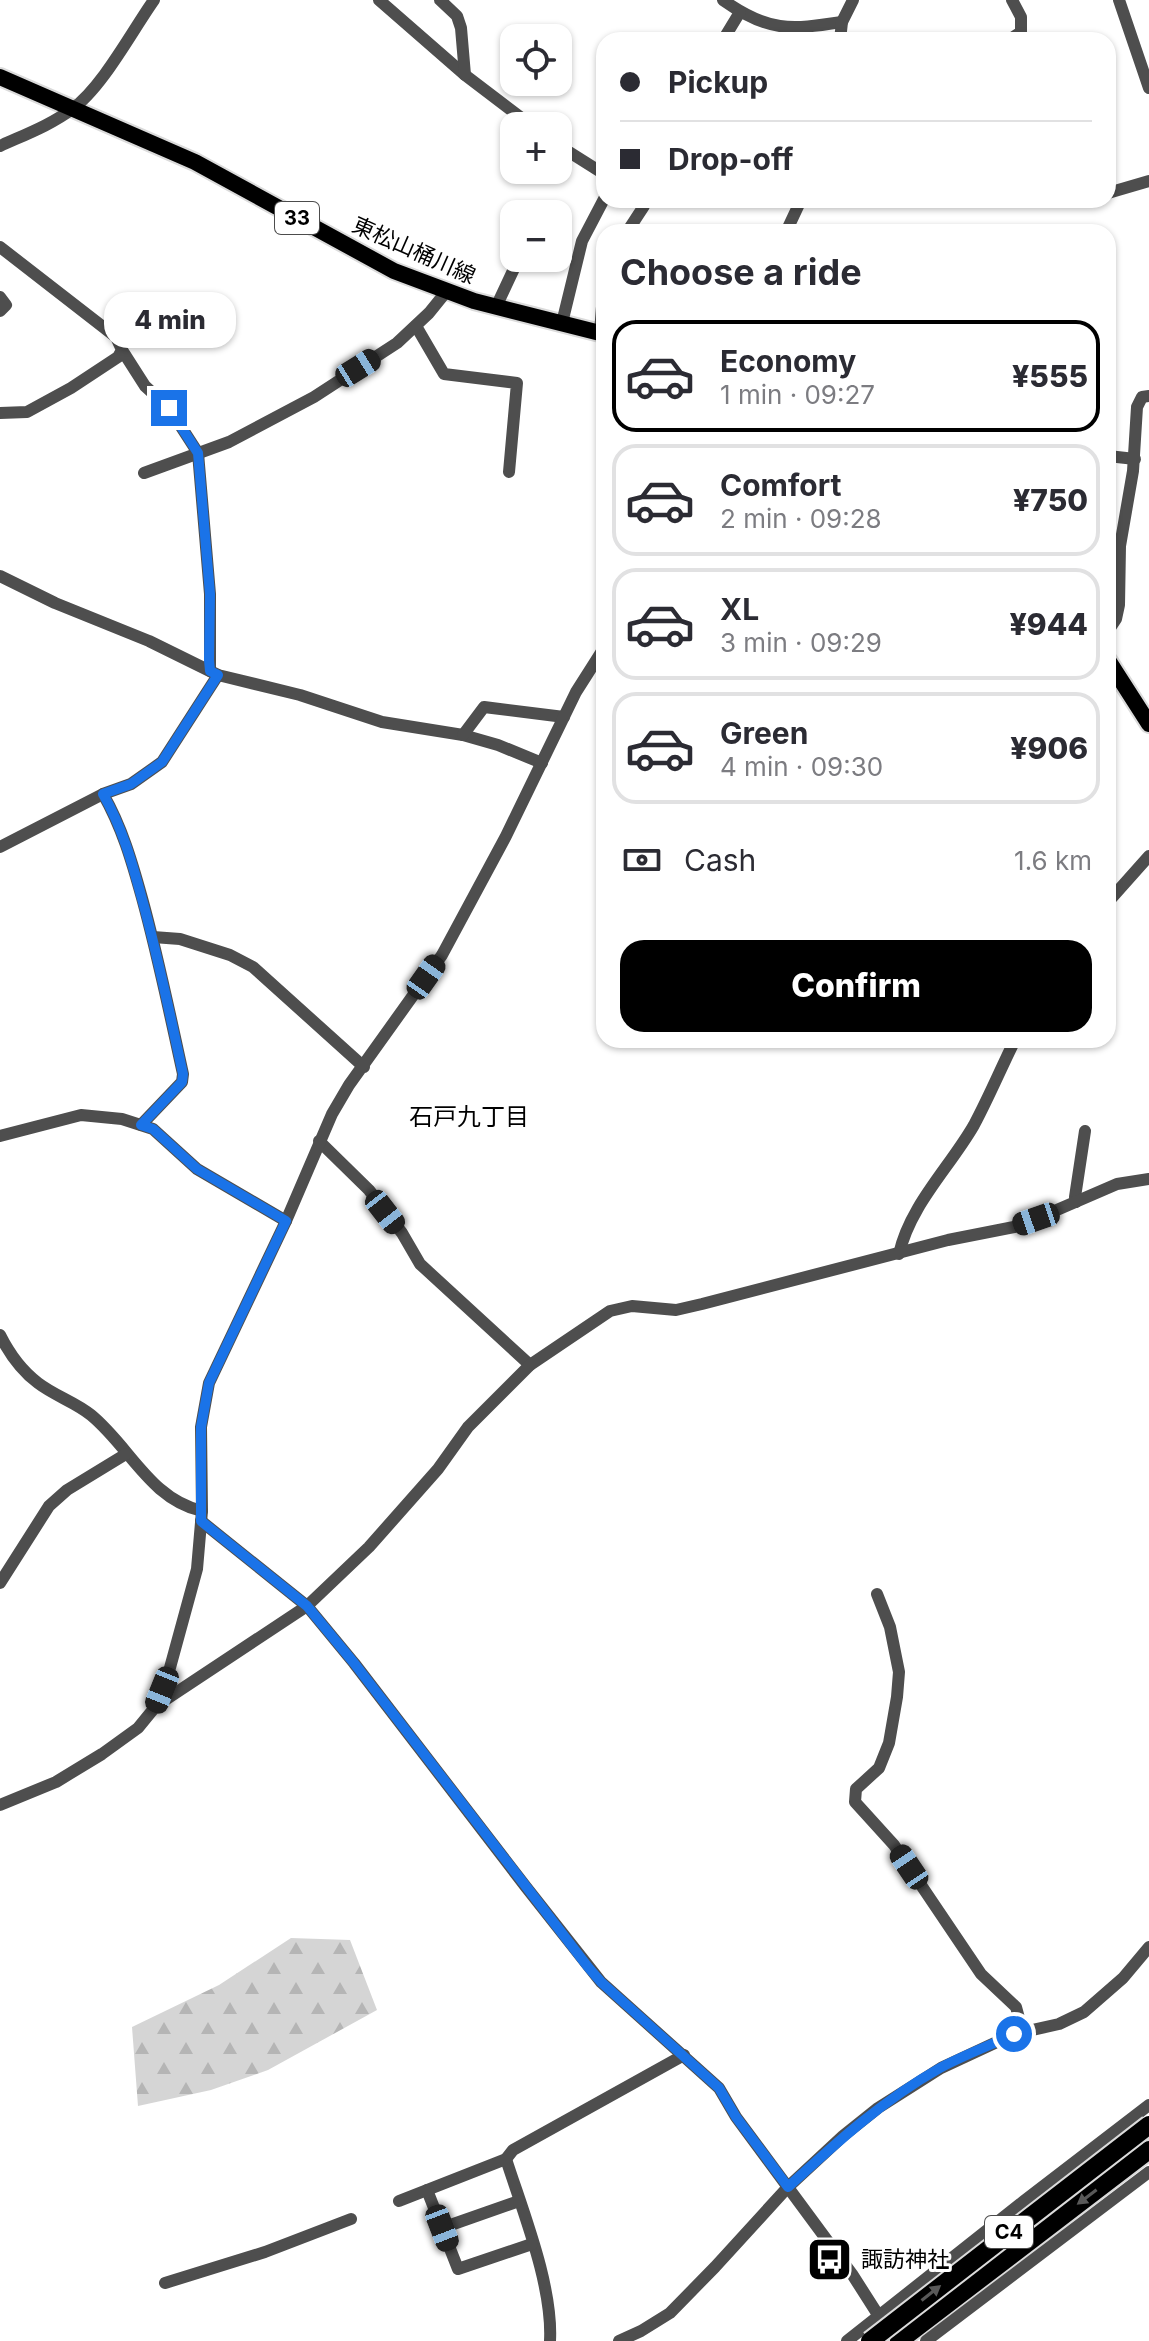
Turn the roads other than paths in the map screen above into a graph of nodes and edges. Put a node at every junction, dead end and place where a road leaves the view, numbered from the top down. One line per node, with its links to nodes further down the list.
1 (154, 0): 18 (street)
2 (379, 0): 15 (street)
3 (440, 0): 10 (street)
4 (461, 0): 10 (street)
5 (723, 0): 9 (street)
6 (853, 0): 11 (street)
7 (1012, 0): 14 (street)
8 (1119, 0): 17 (street)
9 (740, 12): 11 (street); 12 (street)
10 (457, 16): 15 (street)
11 (842, 22): 13 (street)
12 (728, 32)
13 (841, 32)
14 (1021, 32)
15 (465, 75): 19 (street)
16 (0, 77): 18 (main road, 東松山桶川線 / 33)
17 (1148, 83)
18 (73, 109): 20 (street); 28 (main road, 東松山桶川線 / 33)
19 (514, 112)
20 (0, 146)
21 (572, 154): 22 (street)
22 (596, 169)
23 (1149, 181): 24 (street)
24 (1116, 191)
25 (599, 208): 32 (street)
26 (0, 247): 35 (street)
27 (512, 272): 30 (street)
28 (446, 292): 30 (main road, 東松山桶川線 / 33); 33 (street)
29 (0, 297): 31 (street)
30 (496, 307): 32 (main road, 東松山桶川線 / 33)
31 (0, 311)
32 (562, 323): 34 (main road, 東松山桶川線 / 33)
33 (416, 326): 38 (street); 41 (street)
34 (596, 332)
35 (122, 350): 37 (street); 38 (street)
36 (1149, 396): 40 (street)
37 (0, 413)
38 (198, 453): 42 (street); 46 (street)
39 (1116, 457): 40 (street)
40 (1135, 459): 44 (street)
41 (509, 472)
42 (144, 473)
43 (0, 576): 46 (street)
44 (1116, 619)
45 (596, 661): 48 (street)
46 (214, 673): 50 (street); 52 (street)
47 (1116, 685): 49 (main road)
48 (564, 717): 50 (street); 51 (street)
49 (1149, 724)
50 (463, 735): 51 (street)
51 (542, 763): 58 (street)
52 (103, 794): 53 (street); 56 (street)
53 (0, 847)
54 (1149, 856): 55 (street)
55 (1116, 893)
56 (153, 937): 58 (street); 59 (street)
57 (1011, 1048): 66 (street)
58 (364, 1067): 62 (street)
59 (141, 1125): 61 (street); 65 (street)
60 (1085, 1131): 64 (street)
61 (0, 1136)
62 (319, 1141): 65 (street); 68 (street)
63 (1149, 1179): 64 (street)
64 (1076, 1202): 66 (street)
65 (286, 1221): 70 (street)
66 (899, 1254): 68 (street)
67 (0, 1335): 69 (street)
68 (530, 1365): 73 (street)
69 (126, 1454): 70 (street); 71 (street)
70 (201, 1516): 73 (street); 74 (street)
71 (0, 1583)
72 (877, 1594): 77 (street)
73 (307, 1606): 74 (street); 78 (street)
74 (156, 1706): 75 (street)
75 (0, 1805)
76 (1149, 1947): 77 (street)
77 (1023, 2033): 84 (street)
78 (684, 2055): 82 (street); 84 (street)
79 (1149, 2105): 92 (street)
80 (1149, 2125): 96 (highway, C4, one-way to 80, bridge)
81 (1149, 2150): 97 (highway, C4, one-way to 97)
82 (506, 2159): 85 (street); 87 (street)
83 (1149, 2172): 98 (street)
84 (788, 2187): 92 (street); 94 (street)
85 (427, 2190): 86 (street); 89 (street)
86 (399, 2201)
87 (519, 2201): 89 (street); 90 (street)
88 (351, 2219): 91 (street)
89 (442, 2228): 90 (street)
90 (532, 2244): 93 (street)
91 (165, 2283)
92 (879, 2315): 95 (street); 97 (street)
93 (550, 2341)
94 (619, 2341)
95 (847, 2341)
96 (870, 2341)
97 (897, 2341)
98 (926, 2341)

